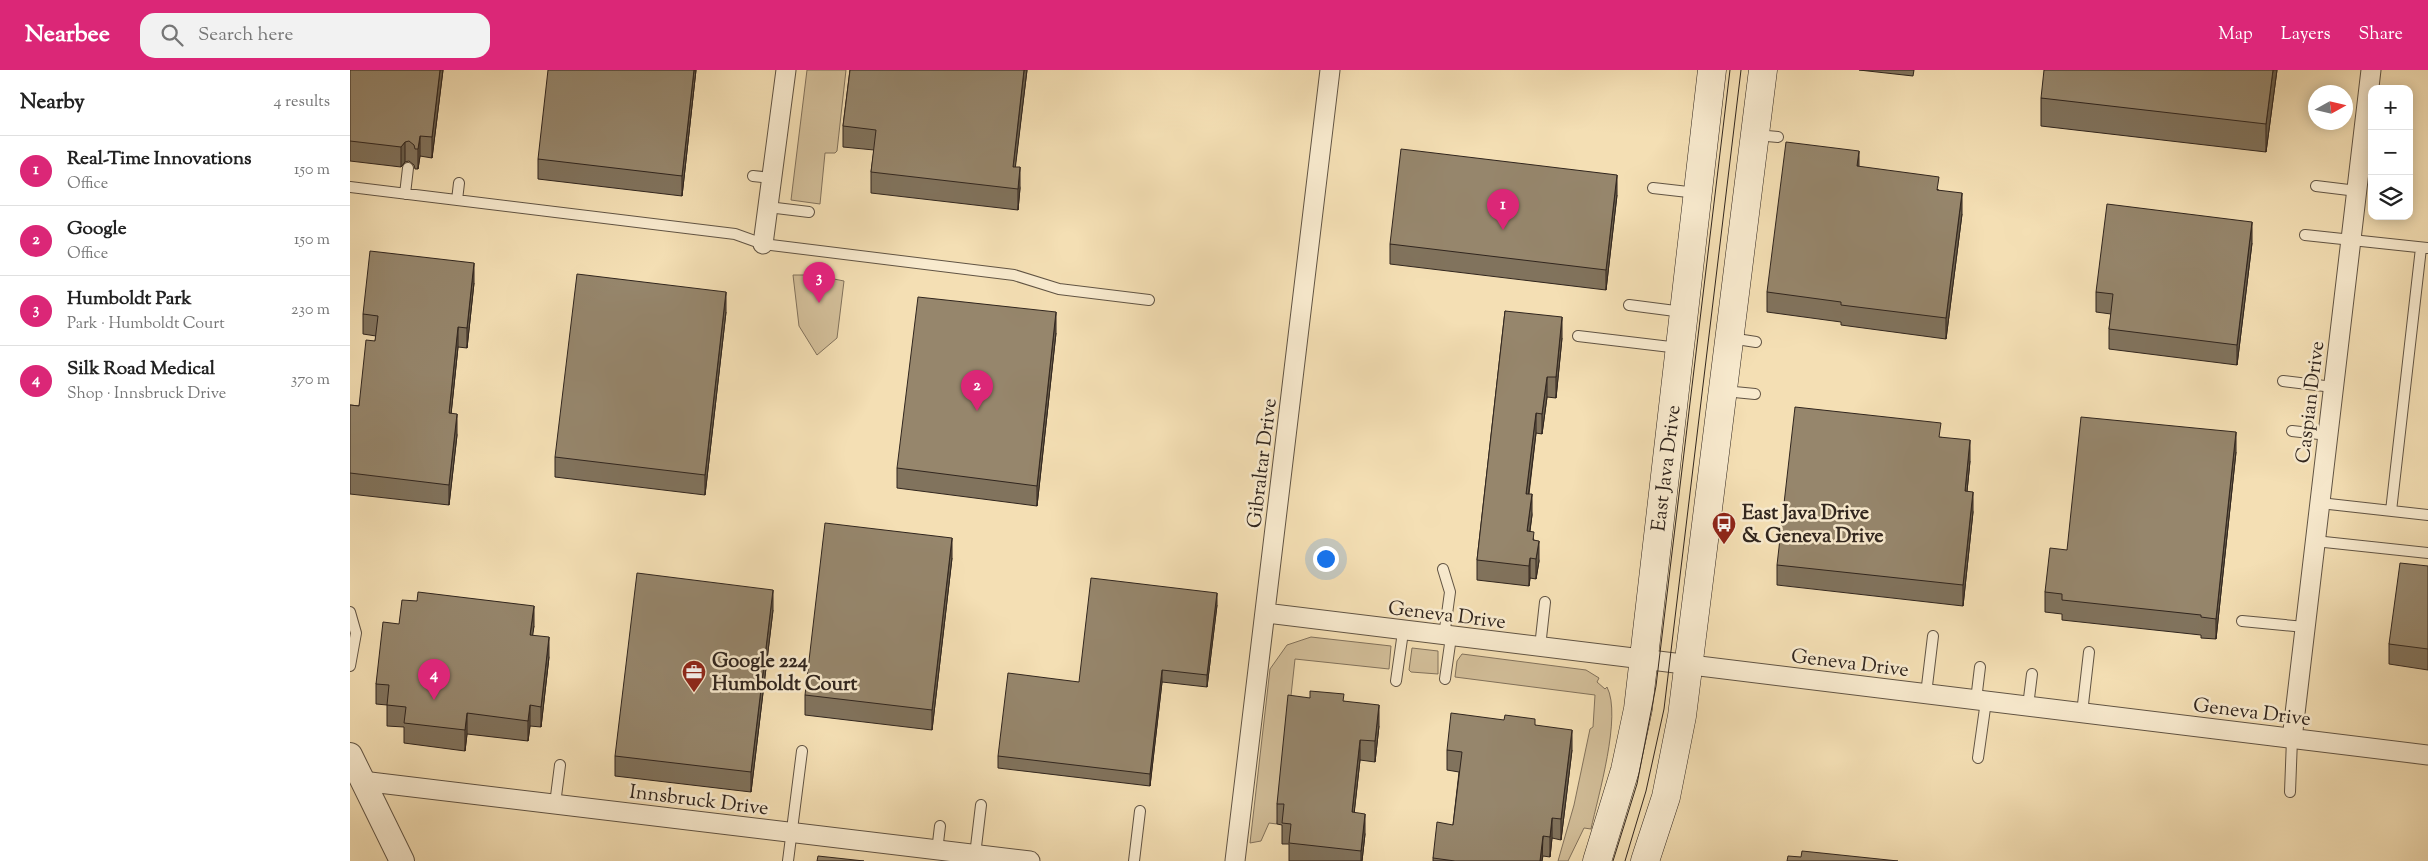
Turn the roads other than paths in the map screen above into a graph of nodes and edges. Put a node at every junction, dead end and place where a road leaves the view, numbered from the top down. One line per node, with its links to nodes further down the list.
1 (786, 70): 10 (street)
2 (1330, 70): 46 (street, Gibraltar Drive)
3 (1712, 70): 16 (main road, East Java Drive)
4 (1762, 70): 29 (main road)
5 (2371, 70): 6 (street, Caspian Drive)
6 (2370, 85)
7 (2368, 105): 15 (street, Caspian Drive)
8 (408, 168): 17 (lane)
9 (753, 176): 10 (lane)
10 (772, 178): 19 (street)
11 (459, 183): 18 (lane)
12 (2316, 186): 15 (lane)
13 (350, 187): 17 (lane)
14 (1653, 188): 16 (lane)
15 (2357, 191): 22 (street, Caspian Drive)
16 (1698, 193): 27 (main road, East Java Drive)
17 (405, 194): 18 (lane)
18 (457, 200): 23 (lane)
19 (768, 207): 20 (lane); 23 (street)
20 (809, 212)
21 (2306, 235): 22 (lane)
22 (2351, 240): 24 (lane); 33 (street, Caspian Drive)
23 (763, 244): 25 (lane)
24 (2425, 248): 39 (lane)
25 (1149, 300)
26 (1629, 305): 27 (lane)
27 (1684, 312): 31 (main road, East Java Drive)
28 (1578, 336): 31 (lane)
29 (1730, 338): 30 (lane); 34 (main road)
30 (1756, 342)
31 (1679, 348): 54 (main road, East Java Drive)
32 (2283, 381): 33 (lane)
33 (2334, 387): 37 (street, Caspian Drive)
34 (1723, 390): 35 (lane); 55 (main road)
35 (1755, 394)
36 (2292, 432): 37 (lane)
37 (2328, 435): 38 (street, Caspian Drive)
38 (2320, 503): 39 (lane); 41 (street, Caspian Drive)
39 (2391, 511): 40 (lane)
40 (2428, 515)
41 (2315, 541): 42 (lane); 48 (street, Caspian Drive)
42 (2428, 553)
43 (1443, 569): 51 (lane)
44 (1545, 602): 52 (lane)
45 (350, 612): 56 (lane)
46 (1266, 613): 49 (street, Geneva Drive); 84 (street, Gibraltar Drive)
47 (2242, 621): 48 (lane)
48 (2305, 627): 65 (street, Caspian Drive)
49 (1403, 632): 51 (street, Geneva Drive); 60 (lane)
50 (1933, 636): 61 (lane)
51 (1448, 637): 52 (street, Geneva Drive); 59 (lane)
52 (1540, 647): 54 (street, Geneva Drive)
53 (2089, 652): 64 (lane)
54 (1644, 660): 55 (street, Geneva Drive); 85 (main road, East Java Drive)
55 (1689, 665): 61 (street, Geneva Drive); 86 (main road)
56 (350, 666)
57 (1980, 667): 62 (lane)
58 (2032, 674): 63 (lane)
59 (1446, 679)
60 (1396, 681)
61 (1926, 694): 62 (street, Geneva Drive)
62 (1981, 701): 63 (street, Geneva Drive); 69 (lane)
63 (2028, 706): 64 (street, Geneva Drive)
64 (2082, 712): 65 (street, Geneva Drive)
65 (2292, 739): 68 (street, Geneva Drive); 72 (lane)
66 (802, 751): 77 (lane)
67 (350, 755): 71 (street)
68 (2428, 755)
69 (1978, 758)
70 (560, 765): 73 (lane)
71 (362, 781): 73 (street, Innsbruck Drive); 80 (street)
72 (2290, 792)
73 (556, 804): 77 (street, Innsbruck Drive)
74 (981, 805): 79 (lane)
75 (1140, 811): 83 (lane)
76 (940, 826): 78 (lane)
77 (792, 833): 78 (street, Innsbruck Drive); 81 (lane)
78 (937, 851): 79 (street, Innsbruck Drive)
79 (975, 855): 82 (street, Innsbruck Drive)
80 (402, 861)
81 (788, 861)
82 (1030, 861)
83 (1134, 861)
84 (1235, 861)
85 (1597, 861)
86 (1645, 861)

